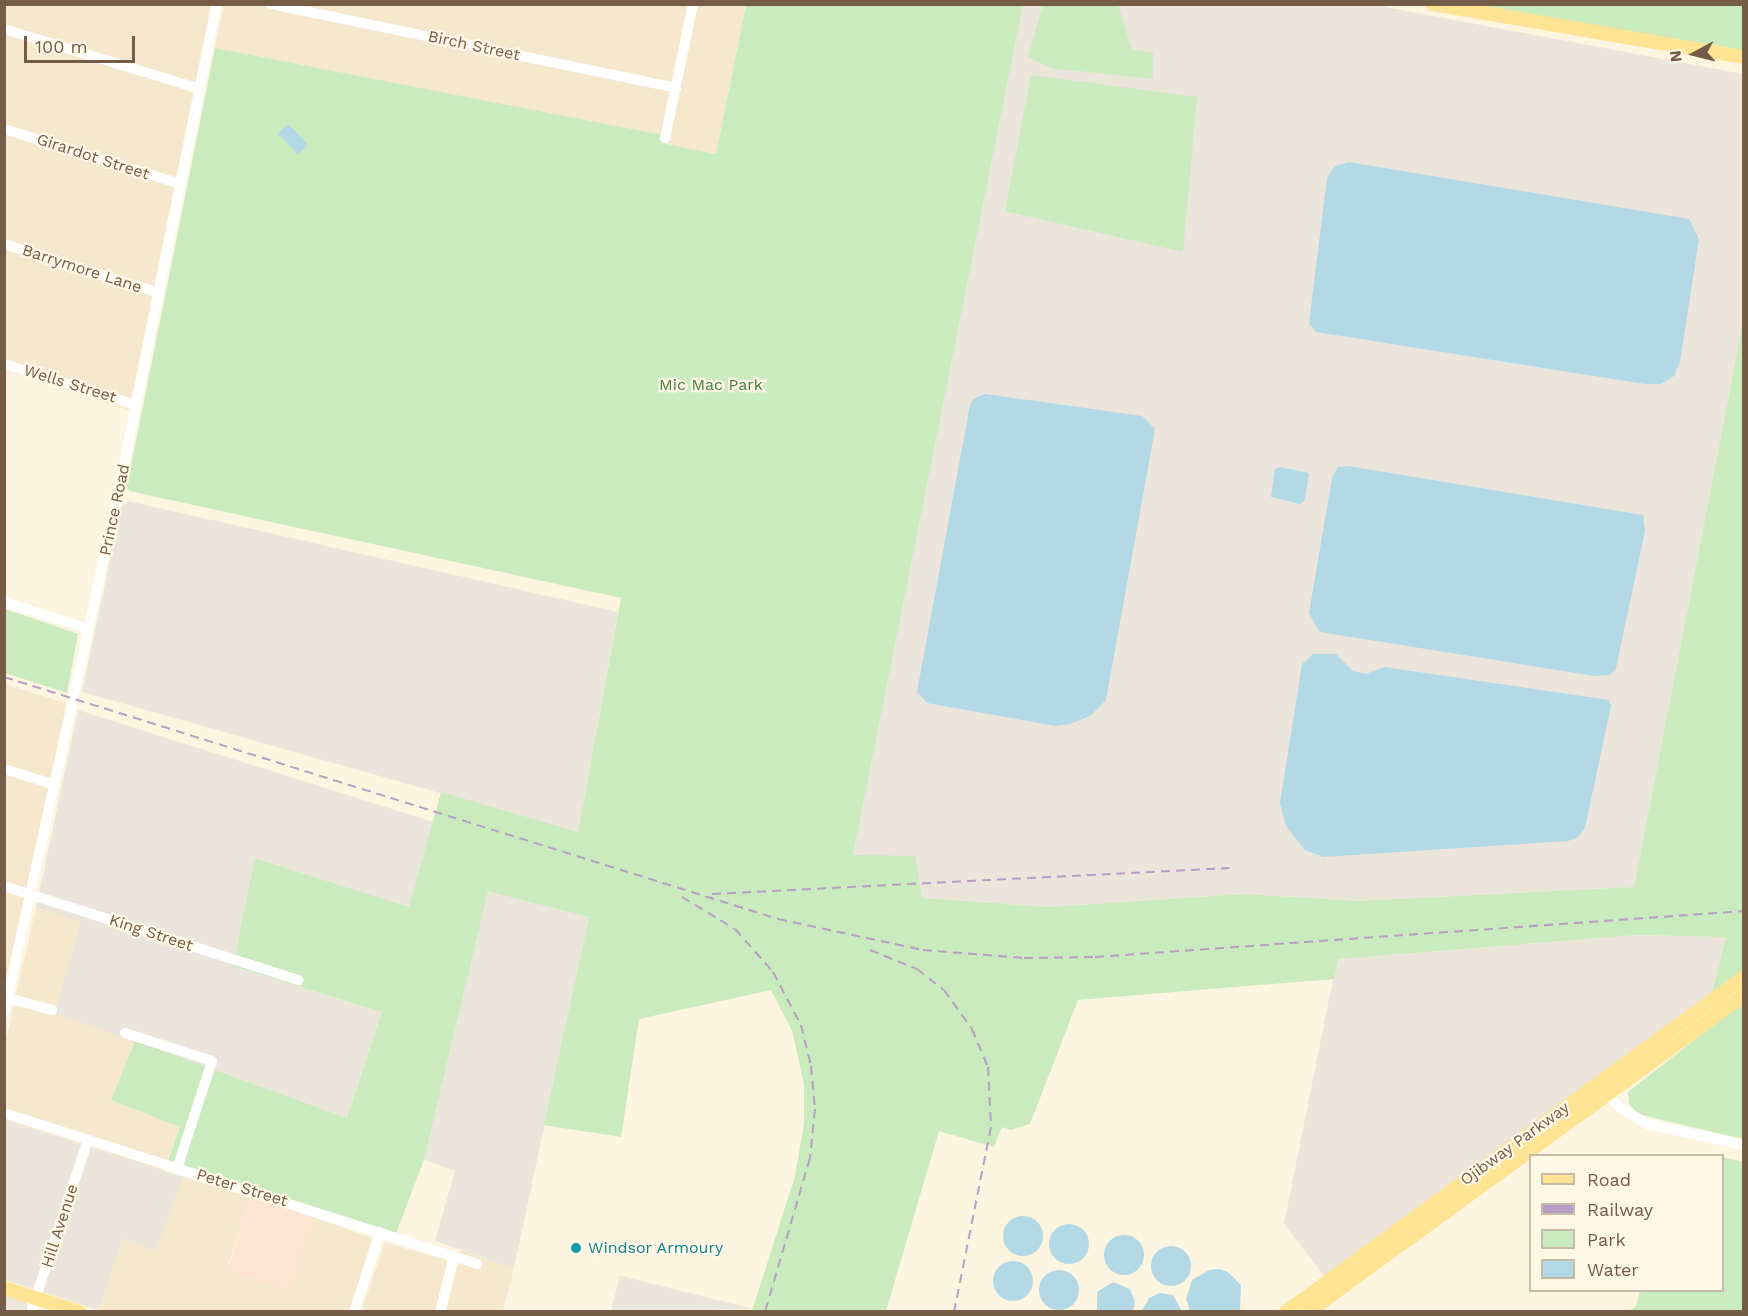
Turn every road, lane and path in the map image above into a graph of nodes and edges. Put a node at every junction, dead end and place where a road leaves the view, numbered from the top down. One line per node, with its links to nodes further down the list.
1 (217, 4): 7 (street, Prince Road)
2 (271, 4): 8 (street, Birch Street)
3 (693, 4): 8 (street)
4 (1433, 4): 6 (main road)
5 (4, 29): 7 (street)
6 (1743, 57)
7 (200, 88): 11 (street, Prince Road)
8 (676, 88): 10 (street)
9 (4, 129): 11 (street, Girardot Street)
10 (665, 138)
11 (181, 184): 13 (street, Prince Road)
12 (4, 244): 13 (street, Barrymore Lane)
13 (159, 293): 15 (street, Prince Road)
14 (4, 364): 15 (street, Wells Street)
15 (136, 405): 17 (street, Prince Road)
16 (4, 602): 17 (street)
17 (89, 629): 19 (street, Prince Road)
18 (4, 769): 19 (street)
19 (55, 785): 21 (street, Prince Road)
20 (4, 886): 21 (street, King Street)
21 (31, 895): 23 (street, King Street); 25 (street, Prince Road)
22 (1743, 977): 29 (main road, Ojibway Parkway)
23 (298, 981)
24 (1743, 995): 29 (main road, Ojibway Parkway)
25 (6, 998): 26 (street); 27 (street, Prince Road)
26 (52, 1010)
27 (4, 1013)
28 (125, 1033): 33 (street)
29 (1603, 1088): 32 (street); 42 (main road, Ojibway Parkway); 43 (main road, Ojibway Parkway)
30 (4, 1113): 31 (street, Peter Street)
31 (88, 1140): 33 (street, Peter Street); 38 (street, Hill Avenue)
32 (1743, 1145)
33 (177, 1168): 34 (street, Peter Street)
34 (380, 1232): 35 (street, Peter Street); 40 (street)
35 (454, 1256): 36 (street, Peter Street); 41 (street)
36 (478, 1264)
37 (4, 1288): 38 (main road)
38 (34, 1305): 39 (main road)
39 (79, 1311)
40 (354, 1311)
41 (440, 1311)
42 (1286, 1311)
43 (1308, 1311)

